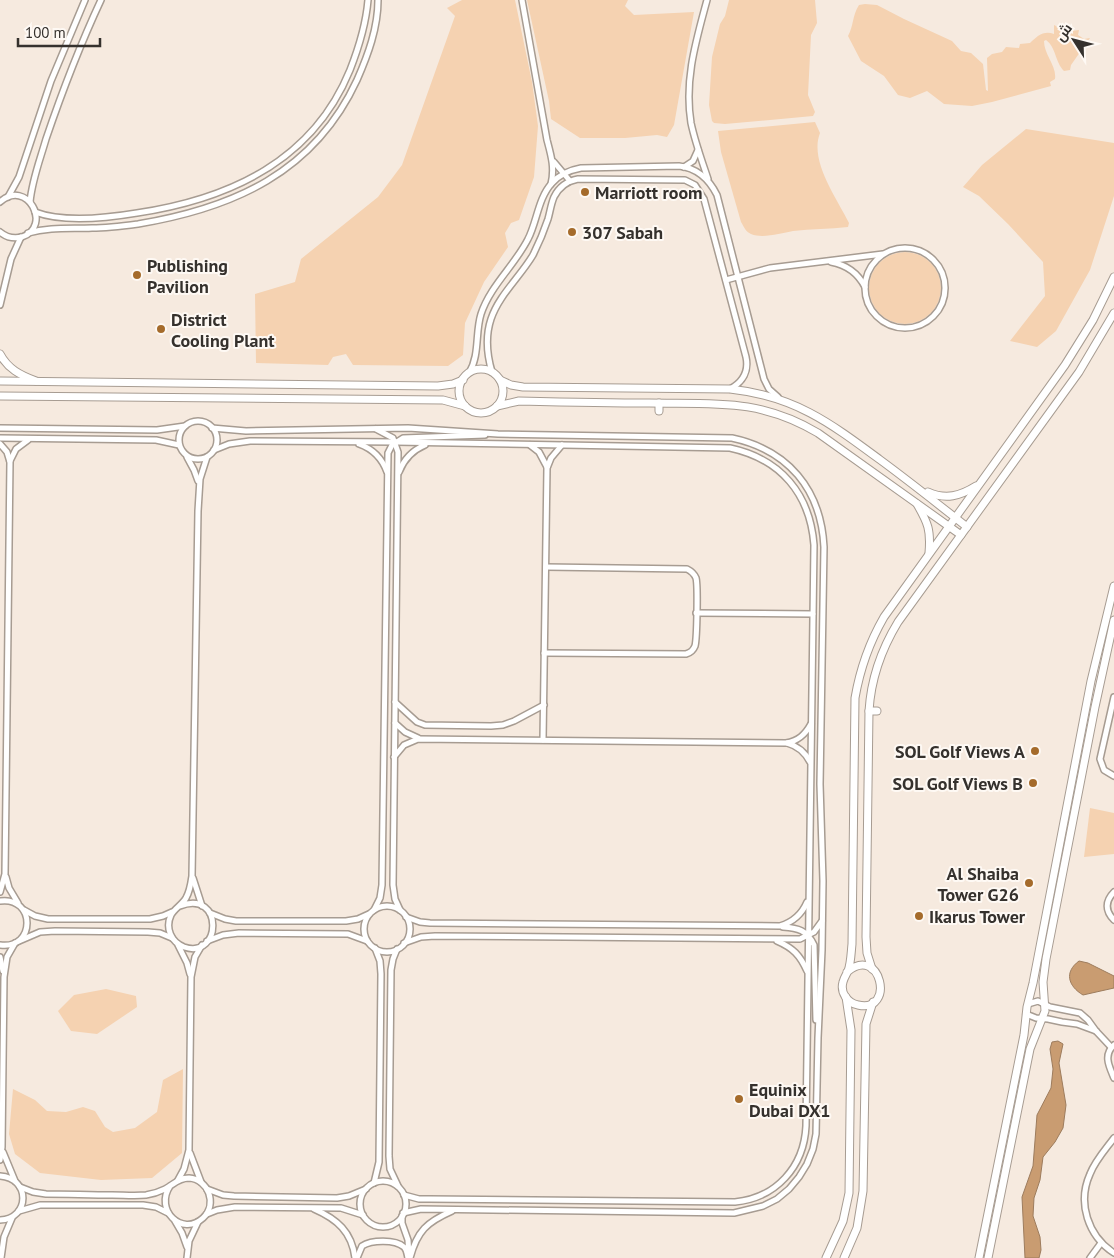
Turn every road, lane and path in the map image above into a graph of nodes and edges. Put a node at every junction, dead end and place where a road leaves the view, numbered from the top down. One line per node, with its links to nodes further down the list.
1 (86, 0): 14 (street)
2 (102, 0): 15 (street)
3 (368, 0): 16 (street)
4 (378, 0): 18 (street)
5 (522, 0): 8 (street)
6 (707, 0): 7 (street)
7 (698, 149): 9 (street); 12 (street)
8 (551, 157): 10 (street); 13 (street)
9 (684, 167): 10 (street); 12 (street)
10 (563, 174): 11 (street); 13 (street)
11 (570, 181): 24 (street); 31 (street)
12 (709, 182): 22 (street)
13 (551, 184): 32 (street)
14 (2, 200): 15 (street)
15 (30, 202): 16 (street)
16 (35, 212): 18 (street)
17 (0, 232): 19 (street)
18 (28, 233): 19 (street)
19 (21, 237): 26 (street)
20 (884, 254): 21 (street); 25 (street); 25 (street)
21 (824, 261): 22 (street); 25 (street)
22 (737, 277): 24 (street); 39 (street)
23 (1114, 277): 67 (street)
24 (726, 280): 37 (street)
25 (865, 288)
26 (0, 305)
27 (1114, 313): 28 (street)
28 (1102, 334): 29 (street); 73 (street)
29 (1110, 338)
30 (0, 354): 36 (street)
31 (492, 372): 32 (street); 34 (street)
32 (469, 373): 33 (street)
33 (462, 380): 36 (street); 42 (street)
34 (500, 380): 37 (street); 43 (street)
35 (0, 381): 36 (street)
36 (41, 383)
37 (730, 389): 39 (street)
38 (0, 396): 42 (street)
39 (780, 399): 69 (street)
40 (659, 403): 41 (street); 43 (street); 44 (street)
41 (738, 405): 45 (street); 70 (street)
42 (465, 406): 43 (street)
43 (497, 406)
44 (659, 411)
45 (738, 413)
46 (185, 426): 47 (street); 48 (street); 57 (street)
47 (0, 428)
48 (212, 428): 49 (street); 60 (street)
49 (374, 428): 50 (street); 53 (street)
50 (498, 434): 53 (street); 109 (street)
51 (0, 438): 52 (street)
52 (30, 438): 57 (street); 63 (street)
53 (396, 442): 54 (street); 56 (street); 65 (street); 66 (street)
54 (356, 443): 60 (street); 65 (street)
55 (0, 444): 63 (street)
56 (429, 444): 58 (street); 66 (street)
57 (179, 445): 61 (street)
58 (530, 445): 59 (street); 64 (street)
59 (562, 445): 64 (street); 79 (street)
60 (214, 450): 62 (street)
61 (186, 456): 62 (street); 68 (street)
62 (207, 457): 68 (street)
63 (10, 462): 95 (street)
64 (547, 468): 76 (street)
65 (388, 474): 107 (street)
66 (398, 475): 83 (street)
67 (980, 483): 69 (street); 71 (street)
68 (199, 486): 96 (street)
69 (918, 488): 71 (street)
70 (915, 502): 72 (street); 75 (street)
71 (955, 518): 72 (street); 73 (street)
72 (949, 526): 74 (street); 75 (street)
73 (967, 527): 74 (street)
74 (961, 535): 124 (street)
75 (928, 555): 88 (street)
76 (546, 567): 78 (street); 81 (street)
77 (1114, 586): 131 (street)
78 (696, 613): 79 (street); 81 (street)
79 (813, 614): 86 (street)
80 (1114, 620): 132 (street)
81 (544, 652): 84 (street)
82 (1114, 697): 94 (street)
83 (395, 702): 84 (street); 85 (street)
84 (544, 705): 90 (street)
85 (395, 723): 89 (street); 92 (street)
86 (811, 724): 91 (street); 93 (street)
87 (846, 729): 88 (street)
88 (854, 729): 125 (street)
89 (418, 738): 90 (street); 92 (street)
90 (543, 740): 91 (street)
91 (786, 743): 93 (street)
92 (394, 758): 105 (street)
93 (810, 764): 99 (street)
94 (1114, 776)
95 (5, 874): 97 (street); 103 (street)
96 (192, 876): 101 (street); 102 (street)
97 (0, 892)
98 (1114, 892): 110 (street)
99 (808, 899): 111 (street); 112 (street)
100 (0, 901): 103 (street)
101 (180, 906): 102 (street); 104 (street)
102 (203, 906): 106 (street)
103 (22, 908): 104 (street); 116 (street)
104 (175, 910): 113 (street)
105 (400, 910): 107 (street); 108 (street)
106 (210, 912): 107 (street); 118 (street)
107 (372, 912): 115 (street)
108 (406, 917): 111 (street); 119 (street)
109 (823, 918): 112 (street); 138 (street)
110 (1114, 920)
111 (780, 926): 112 (street)
112 (808, 936): 114 (street); 126 (street); 138 (street)
113 (172, 938): 116 (street); 117 (street)
114 (774, 940): 119 (street); 126 (street)
115 (367, 941): 118 (street); 121 (street)
116 (17, 942): 120 (street); 127 (street)
117 (176, 943): 118 (street); 128 (street)
118 (205, 943): 128 (street)
119 (404, 943): 122 (street)
120 (0, 945)
121 (375, 948): 122 (street); 149 (street)
122 (397, 949): 151 (street)
123 (0, 957): 127 (street)
124 (872, 969): 125 (street); 130 (street)
125 (847, 972): 129 (street)
126 (808, 975): 155 (street)
127 (4, 976): 142 (street)
128 (191, 977): 143 (street)
129 (846, 997): 130 (street); 175 (street)
130 (873, 1002): 176 (street)
131 (1028, 1004): 132 (street); 134 (street)
132 (1044, 1004): 133 (street); 135 (street)
133 (1070, 1010): 136 (street); 137 (street)
134 (1026, 1014): 135 (street); 177 (street)
135 (1043, 1018): 136 (street); 178 (street)
136 (1068, 1022): 137 (street)
137 (1096, 1031): 139 (street)
138 (818, 1038): 157 (street)
139 (1113, 1046): 140 (street)
140 (1114, 1078)
141 (1114, 1138): 167 (street)
142 (2, 1147): 144 (street); 147 (street)
143 (189, 1150): 146 (street); 148 (street)
144 (0, 1160)
145 (0, 1176): 147 (street)
146 (178, 1180): 148 (street); 150 (street)
147 (16, 1182): 152 (street)
148 (201, 1182): 153 (street)
149 (374, 1183): 151 (street); 154 (street)
150 (170, 1186): 152 (street); 159 (street)
151 (398, 1186): 155 (street)
152 (20, 1187): 158 (street)
153 (207, 1188): 154 (street); 160 (street)
154 (366, 1189): 161 (street)
155 (404, 1195): 162 (street)
156 (311, 1208): 160 (street); 161 (street); 173 (street)
157 (454, 1210): 162 (street); 174 (street)
158 (19, 1212): 159 (street); 163 (street)
159 (168, 1213): 165 (street)
160 (206, 1214): 166 (street)
161 (363, 1215): 162 (street)
162 (402, 1215): 174 (street)
163 (13, 1217): 164 (street); 169 (street)
164 (0, 1220)
165 (174, 1220): 166 (street); 168 (street)
166 (198, 1222): 168 (street)
167 (1101, 1243): 170 (street); 179 (street)
168 (187, 1248): 172 (street)
169 (0, 1250): 171 (street)
170 (1114, 1253)
171 (1, 1258)
172 (187, 1258)
173 (356, 1258): 174 (street)
174 (409, 1258)
175 (826, 1258)
176 (844, 1258)
177 (979, 1258)
178 (988, 1258)
179 (1090, 1258)

